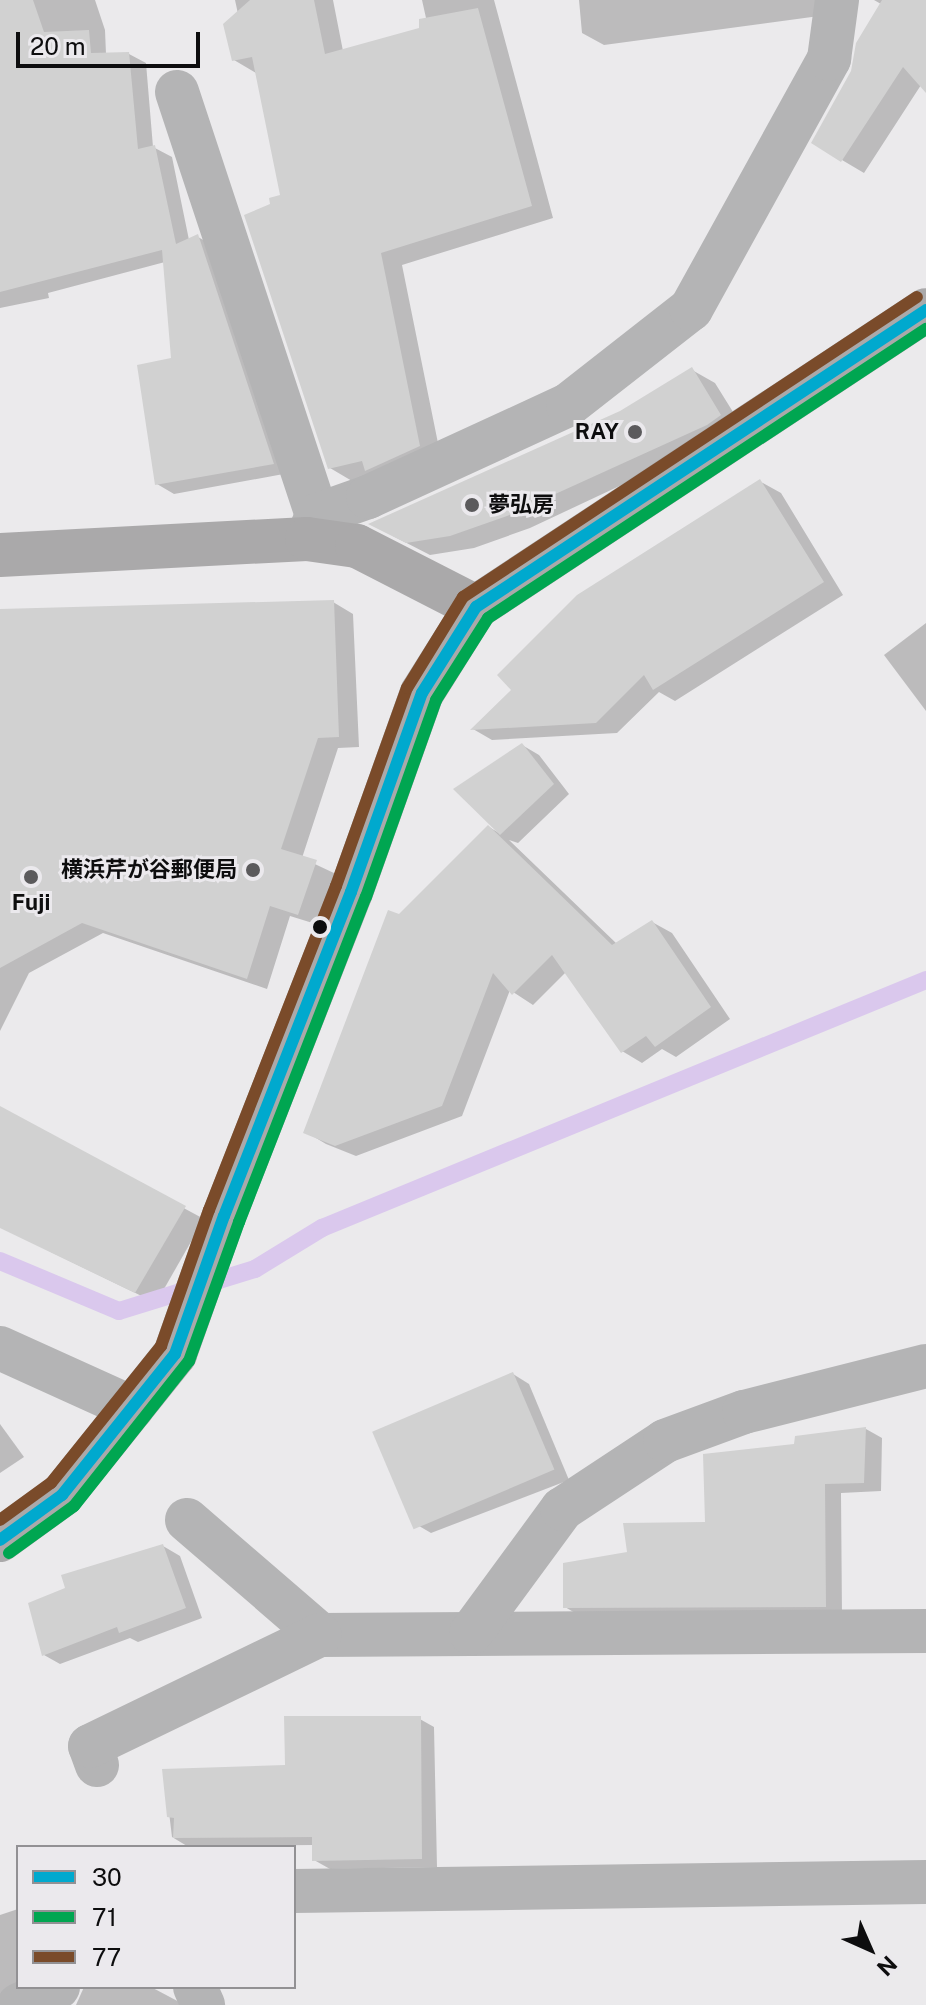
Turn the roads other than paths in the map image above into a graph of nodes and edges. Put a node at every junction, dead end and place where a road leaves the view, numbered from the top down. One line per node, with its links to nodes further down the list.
1 (837, 0): 4 (street)
2 (177, 92): 4 (street)
3 (926, 310): 6 (street)
4 (312, 527): 5 (street); 6 (street)
5 (0, 555)
6 (476, 607): 9 (street)
7 (0, 1348): 9 (street)
8 (926, 1366): 13 (street)
9 (132, 1408): 11 (street)
10 (187, 1520): 14 (street)
11 (0, 1540)
12 (926, 1631): 13 (street)
13 (471, 1633): 14 (street)
14 (320, 1635): 15 (street)
15 (97, 1765)
16 (926, 1882): 17 (street)
17 (296, 1891)
18 (54, 1989): 19 (street)
19 (19, 2005)

